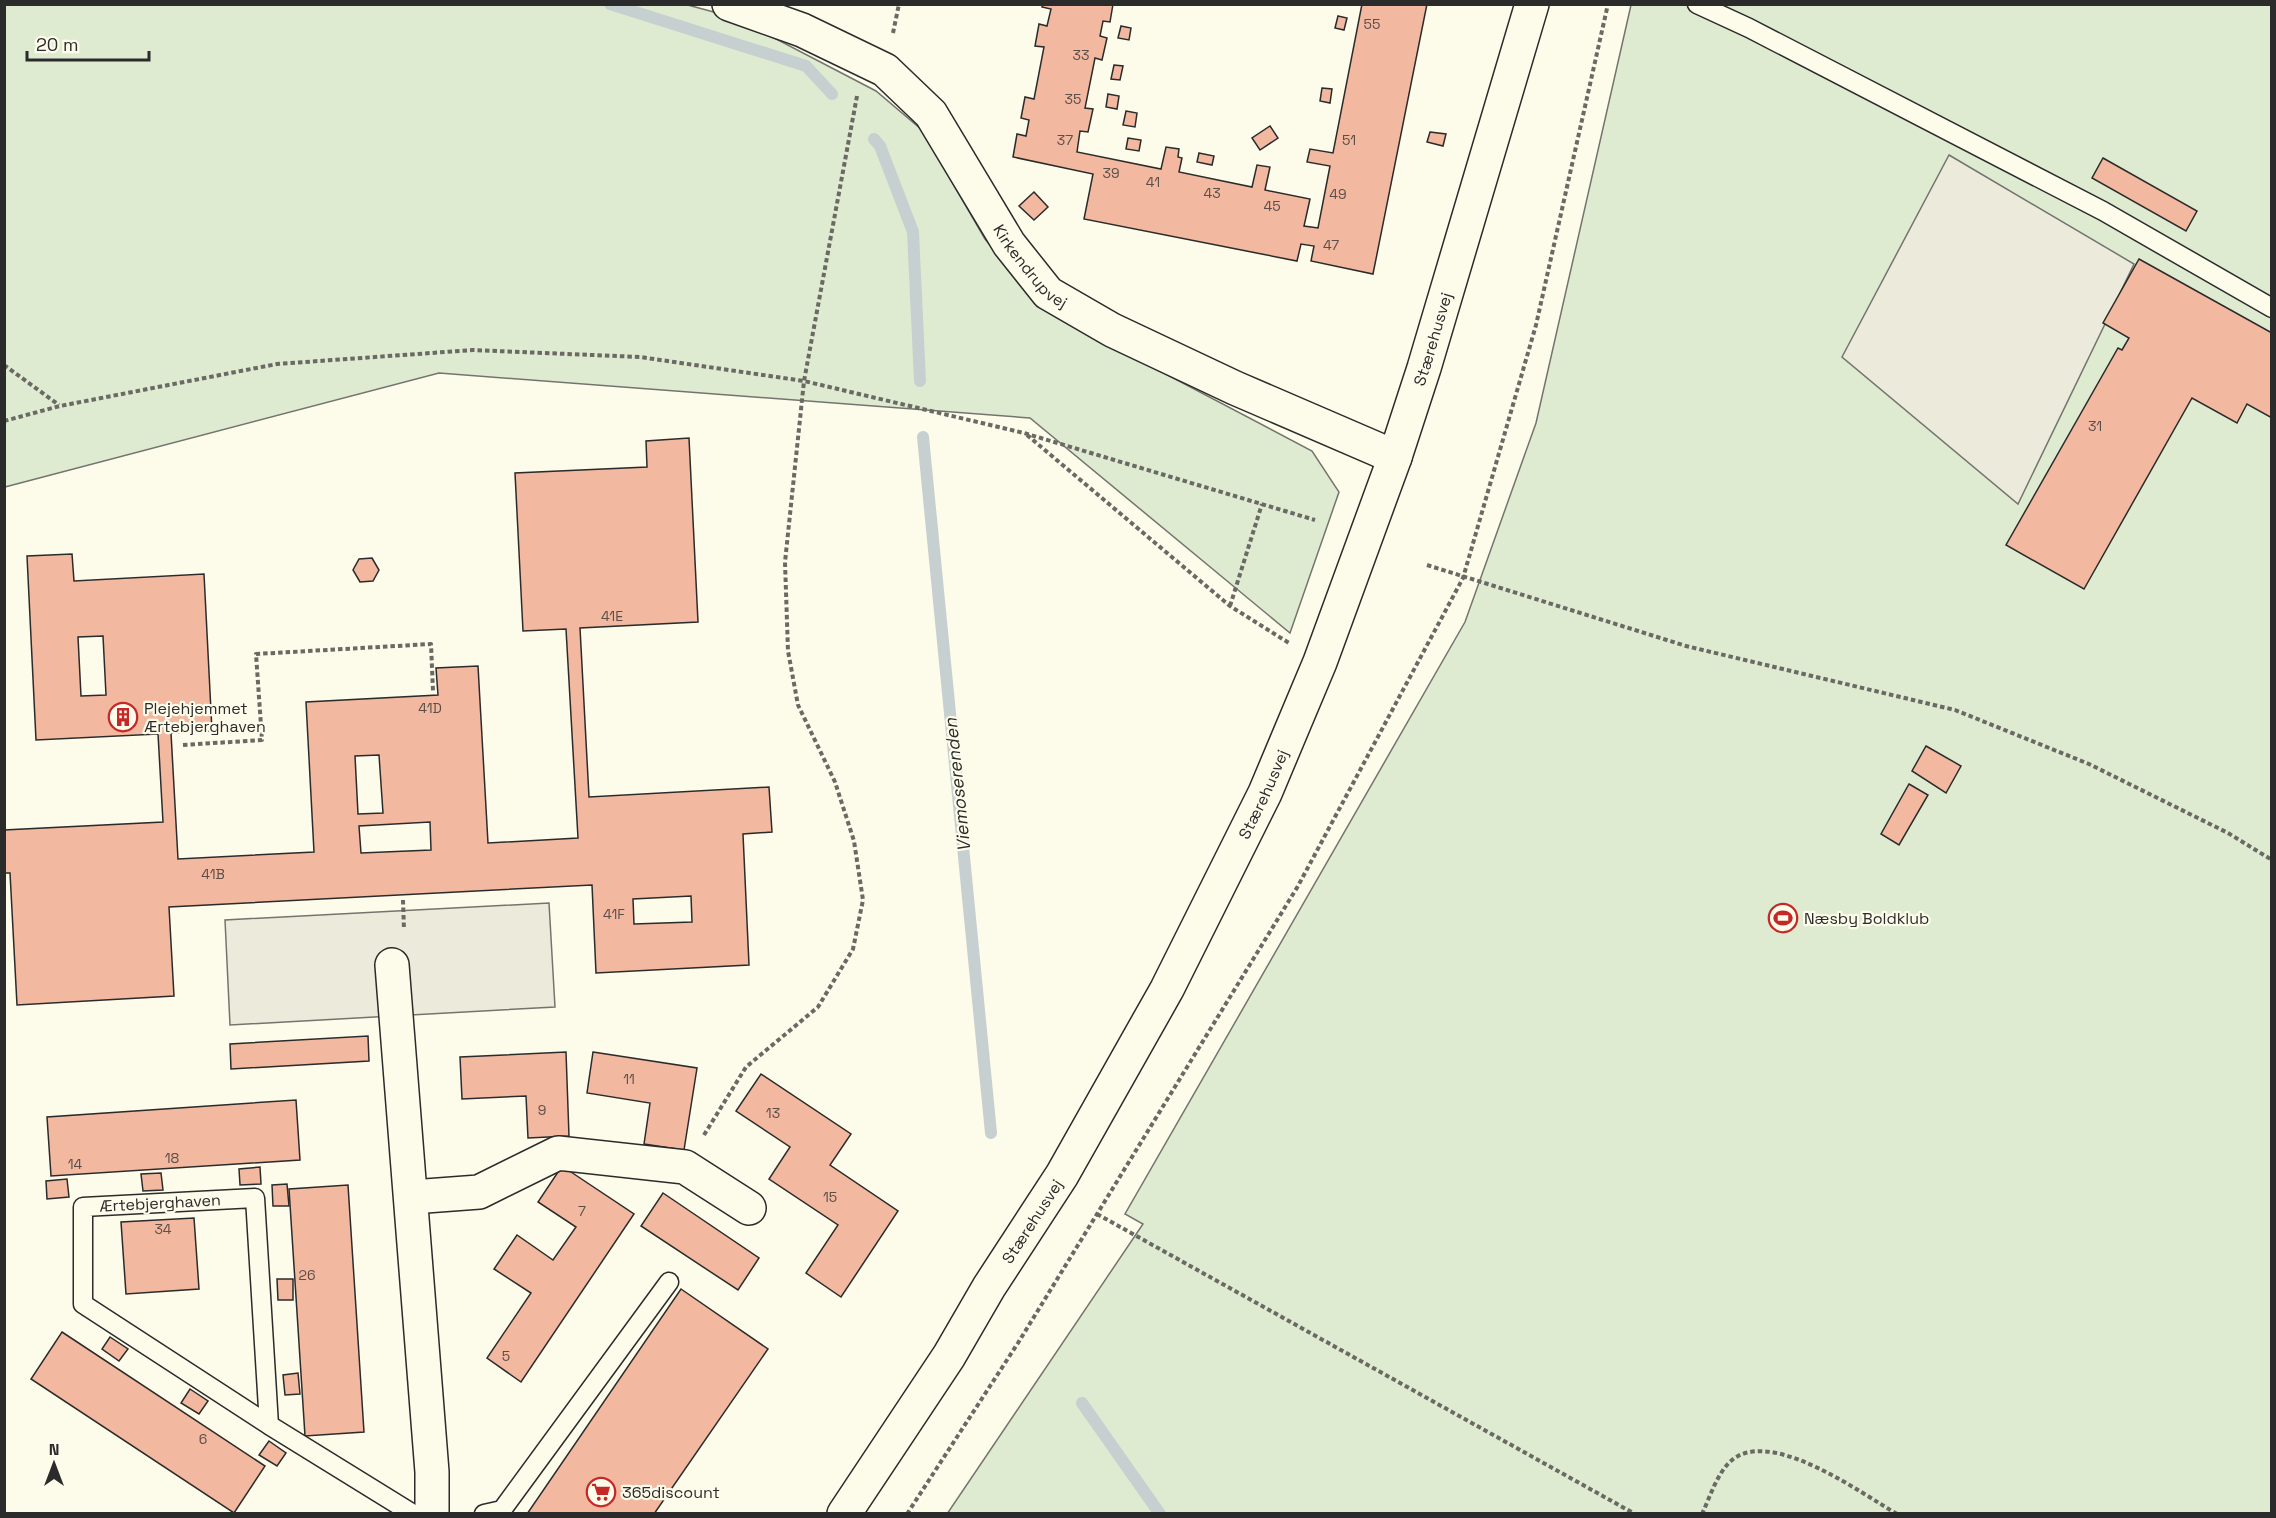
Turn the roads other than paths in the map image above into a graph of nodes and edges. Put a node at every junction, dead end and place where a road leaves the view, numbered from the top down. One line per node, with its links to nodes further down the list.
1 (729, 4): 5 (street, Kirkendrupvej)
2 (1532, 4): 5 (street, Stærehusvej)
3 (1697, 4): 4 (lane)
4 (2271, 308)
5 (1395, 457): 14 (street, Stærehusvej)
6 (392, 965): 7 (street)
7 (412, 1197): 8 (street); 12 (street)
8 (749, 1208)
9 (669, 1282): 13 (lane)
10 (269, 1425): 10 (lane, Ærtebjerghaven); 11 (lane, Ærtebjerghaven)
11 (413, 1514)
12 (432, 1514)
13 (484, 1514)
14 (844, 1514)

